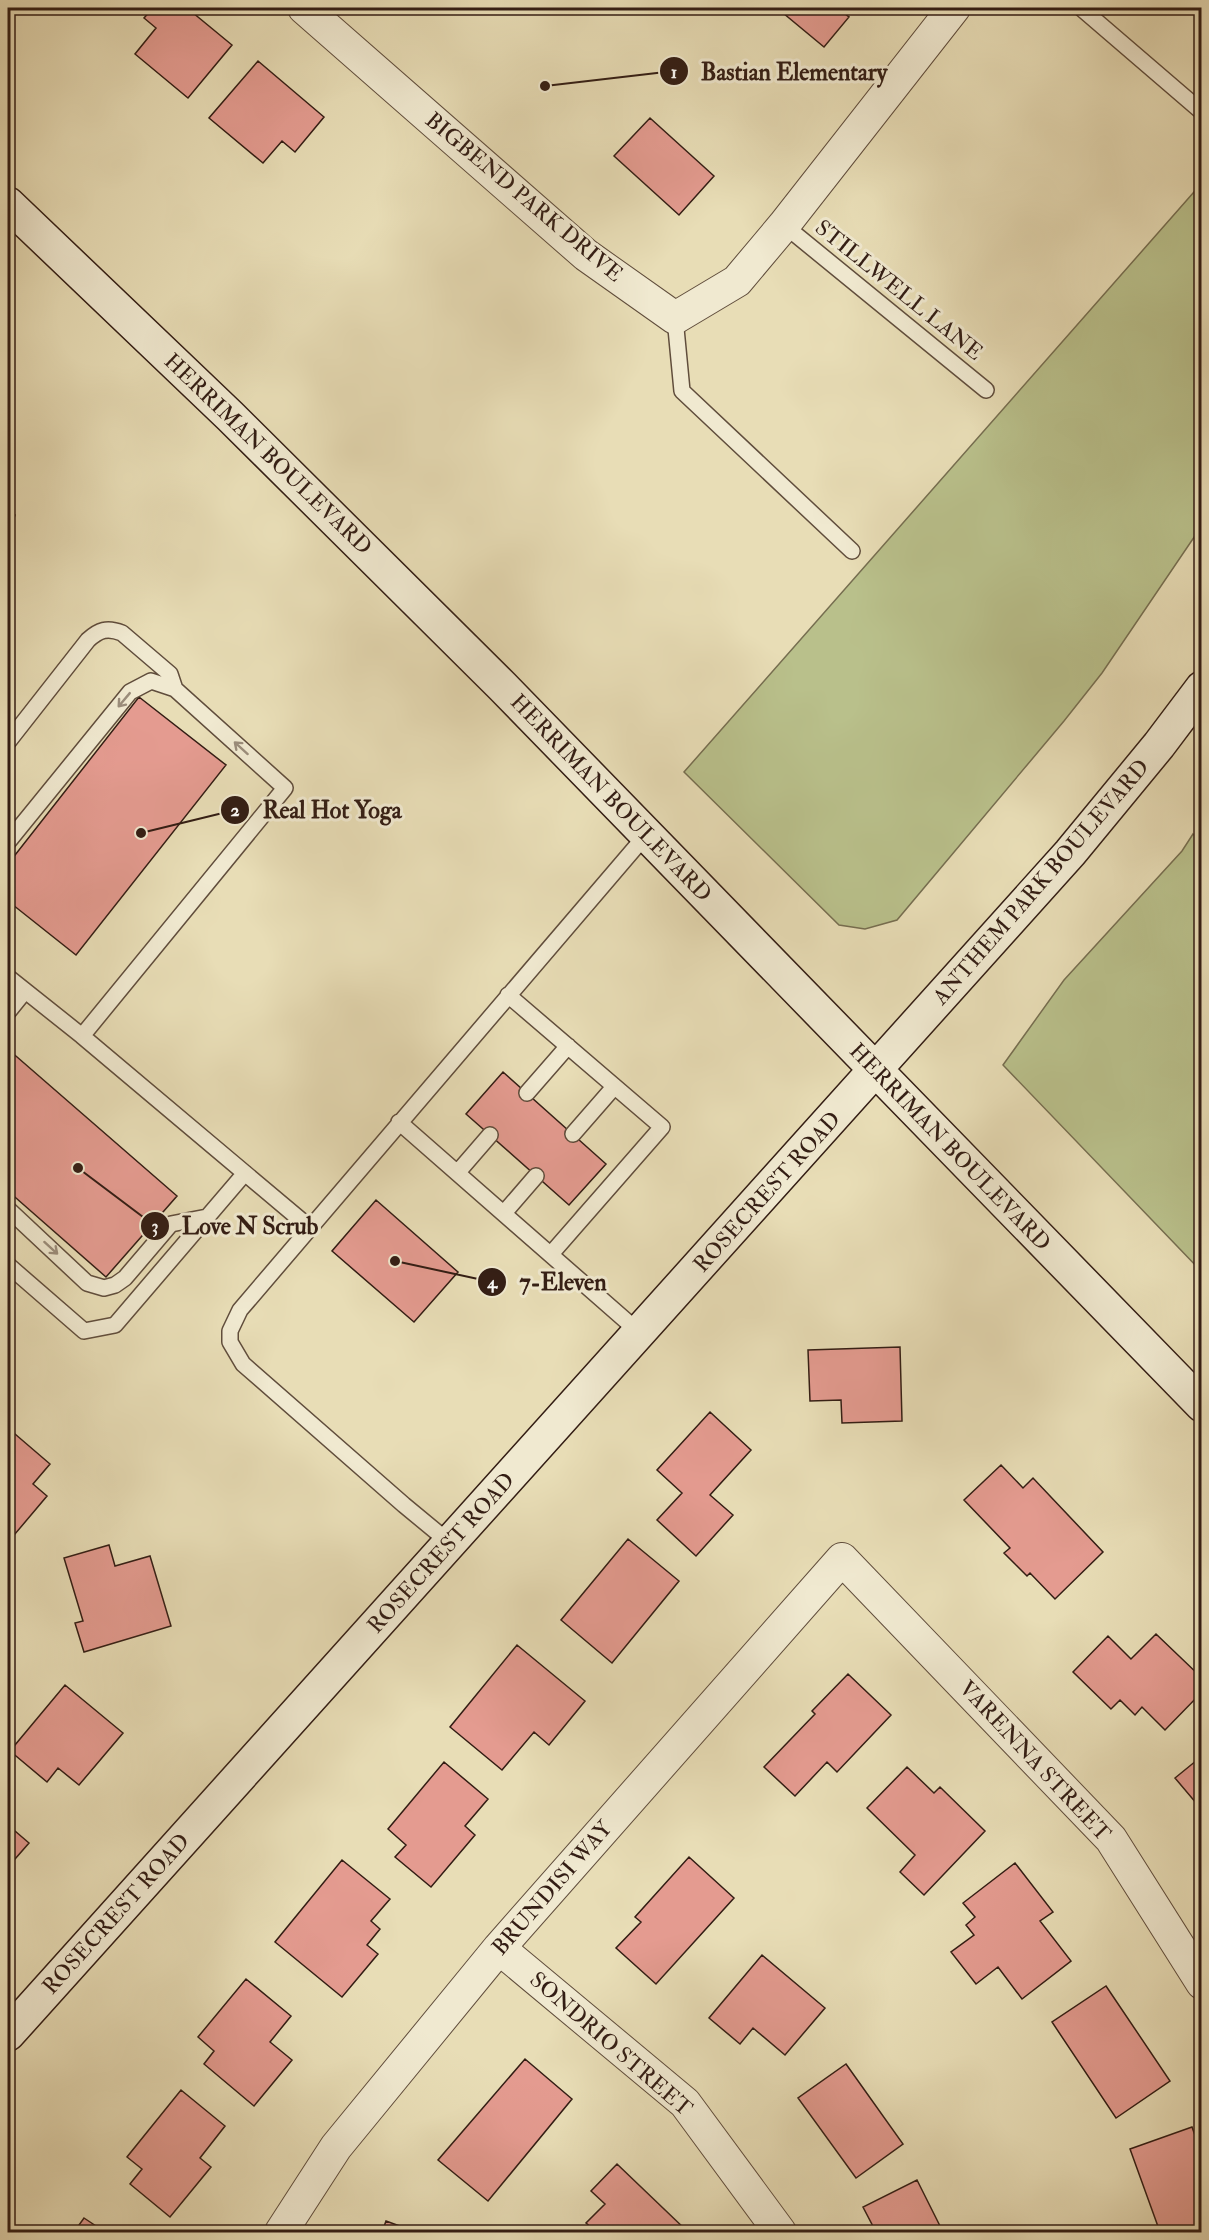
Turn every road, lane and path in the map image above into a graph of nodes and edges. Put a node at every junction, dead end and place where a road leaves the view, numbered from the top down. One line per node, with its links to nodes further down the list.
1 (304, 8): 7 (street, BIGBEND PARK DRIVE)
2 (1081, 8): 4 (lane)
3 (944, 11): 6 (street)
4 (1202, 112)
5 (8, 204): 13 (main road, HERRIMAN BOULEVARD)
6 (784, 225): 7 (street); 8 (lane, STILLWELL LANE)
7 (675, 318): 9 (lane)
8 (986, 390)
9 (852, 551)
10 (1202, 688): 21 (main road, ANTHEM PARK BOULEVARD)
11 (175, 689): 12 (lane); 14 (lane, one-way to 14); 19 (lane, one-way to 11)
12 (8, 742)
13 (646, 835): 17 (lane); 21 (main road, HERRIMAN BOULEVARD)
14 (8, 842)
15 (8, 977): 16 (lane)
16 (25, 991): 18 (lane); 19 (lane)
17 (508, 995): 20 (lane); 24 (lane)
18 (8, 1012)
19 (82, 1036): 28 (lane)
20 (568, 1047): 22 (lane); 23 (lane)
21 (876, 1071): 36 (main road, ROSECREST ROAD); 37 (main road, HERRIMAN BOULEVARD)
22 (614, 1087): 25 (lane); 34 (lane)
23 (527, 1094)
24 (399, 1122): 27 (lane); 33 (lane)
25 (573, 1134)
26 (490, 1135): 27 (lane)
27 (458, 1172): 31 (lane)
28 (245, 1173): 32 (lane); 33 (lane)
29 (536, 1176): 31 (lane)
30 (8, 1209): 32 (lane, one-way to 32)
31 (504, 1213): 34 (lane)
32 (207, 1217): 35 (lane)
33 (309, 1227): 38 (lane)
34 (551, 1254): 36 (lane)
35 (8, 1265)
36 (640, 1333): 38 (main road, ROSECREST ROAD)
37 (1202, 1405)
38 (450, 1543): 42 (main road, ROSECREST ROAD)
39 (842, 1559): 40 (street, BRUNDISI WAY); 41 (street, VARENNA STREET)
40 (499, 1948): 43 (street, BRUNDISI WAY); 44 (street, SONDRIO STREET)
41 (1202, 1983)
42 (8, 2034)
43 (281, 2232)
44 (780, 2232)

